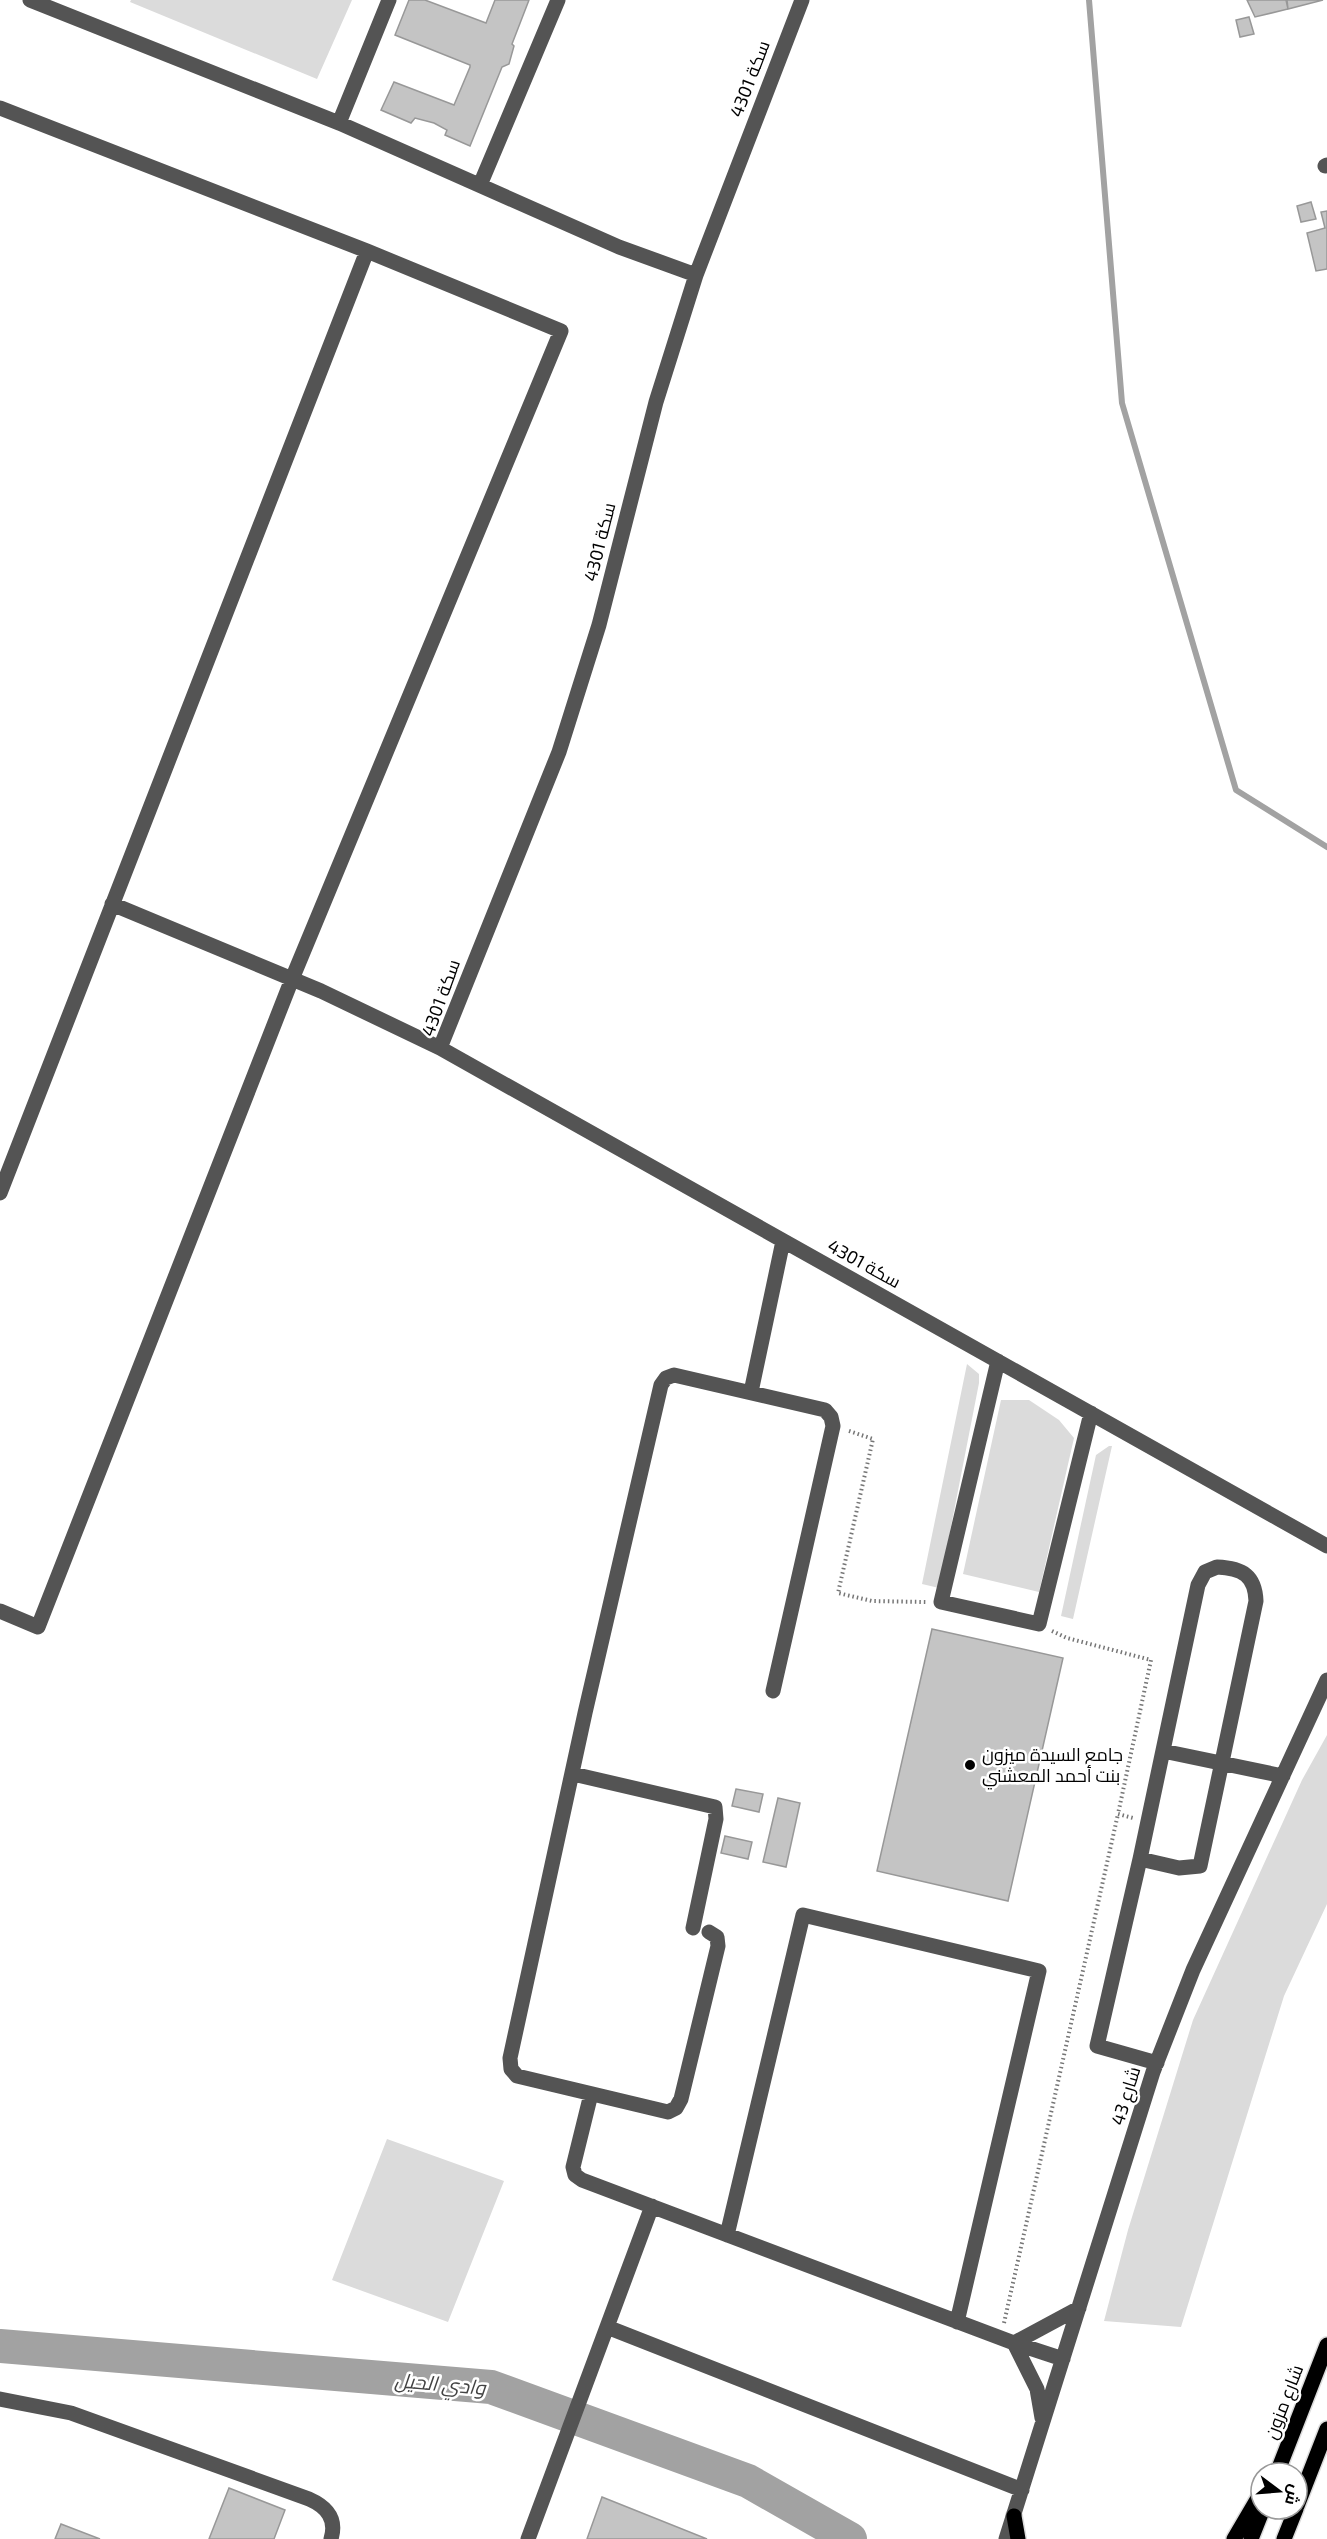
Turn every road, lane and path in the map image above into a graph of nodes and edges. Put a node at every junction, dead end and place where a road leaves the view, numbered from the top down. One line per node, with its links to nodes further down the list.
1 (30, 0): 6 (street)
2 (389, 0): 6 (street)
3 (558, 0): 7 (street)
4 (797, 1): 9 (street, سكة 4301)
5 (0, 108): 8 (street)
6 (339, 123): 7 (street)
7 (480, 185): 9 (street)
8 (367, 251): 10 (street); 11 (street)
9 (696, 275): 12 (street, سكة 4301)
10 (112, 904): 11 (street); 13 (street)
11 (292, 979): 12 (street); 21 (street)
12 (440, 1048): 14 (street, سكة 4301)
13 (0, 1193)
14 (783, 1240): 15 (street, سكة 4301); 16 (street)
15 (998, 1361): 17 (street, سكة 4301); 20 (street)
16 (751, 1392): 18 (street); 27 (street)
17 (1091, 1413): 19 (street, سكة 4301); 22 (street)
18 (833, 1426): 20 (path); 24 (street)
19 (1327, 1546)
20 (941, 1602): 22 (street)
21 (0, 1611)
22 (1039, 1624): 29 (path)
23 (1327, 1680): 28 (street, شارع 43)
24 (773, 1691)
25 (1163, 1751): 26 (street); 26 (street); 30 (street)
26 (1222, 1763): 28 (street); 31 (street)
27 (573, 1774): 32 (street); 35 (street)
28 (1283, 1776): 34 (street, شارع 43)
29 (1118, 1814): 30 (path); 41 (path)
30 (1148, 1822): 31 (street)
31 (1140, 1859): 34 (street)
32 (693, 1928)
33 (709, 1932): 35 (street)
34 (1157, 2063): 38 (street, شارع 43)
35 (591, 2094): 36 (street)
36 (652, 2206): 37 (street); 40 (street)
37 (728, 2235): 39 (street); 39 (street)
38 (1079, 2308): 41 (street); 43 (street, شارع 43)
39 (957, 2322): 41 (street)
40 (607, 2327): 49 (street); 55 (street)
41 (1007, 2341): 43 (street); 45 (street)
42 (1327, 2345): 47 (main road, شارع مزون)
43 (1063, 2359): 45 (street, شارع 43)
44 (0, 2399): 54 (street)
45 (1043, 2423): 49 (street, شارع 43)
46 (1327, 2429): 48 (main road)
47 (1280, 2461)
48 (1309, 2475)
49 (1022, 2490): 51 (street, شارع 43)
50 (1249, 2513): 58 (main road)
51 (1014, 2516): 56 (street, شارع 43); 57 (main road)
52 (1258, 2521): 59 (main road)
53 (1291, 2521): 60 (main road)
54 (331, 2539)
55 (528, 2539)
56 (1006, 2539)
57 (1018, 2539)
58 (1234, 2539)
59 (1251, 2539)
60 (1284, 2539)

